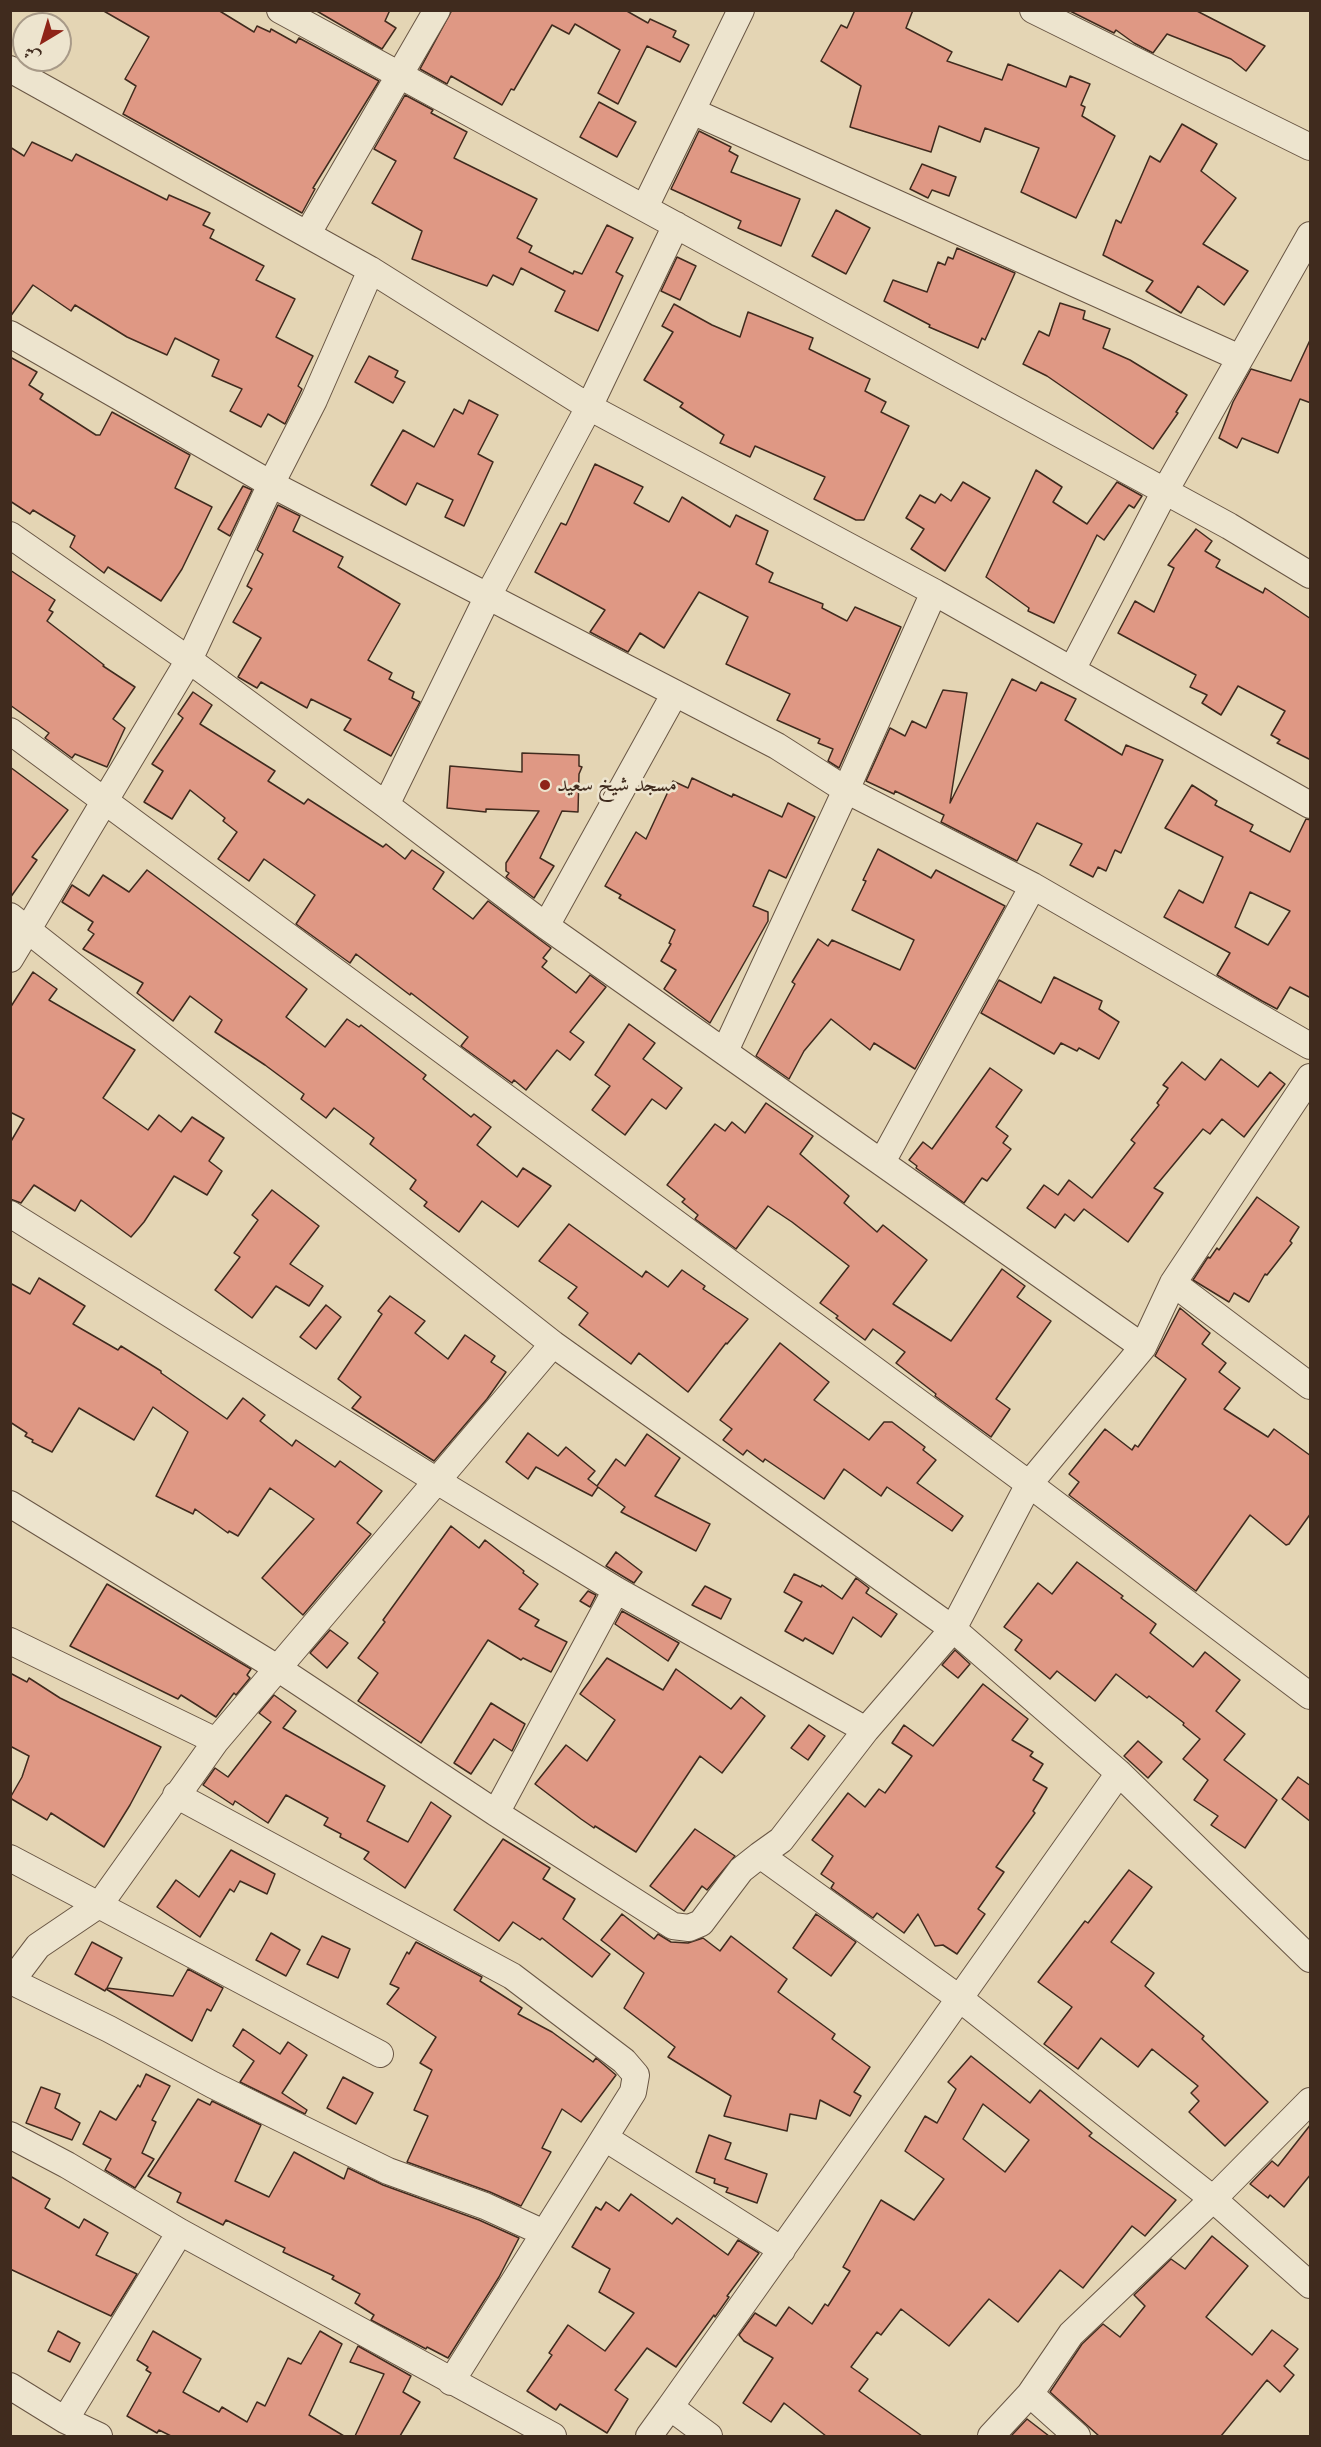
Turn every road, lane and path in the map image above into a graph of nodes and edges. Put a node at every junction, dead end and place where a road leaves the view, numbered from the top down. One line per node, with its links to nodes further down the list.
1 (280, 10): 6 (street)
2 (437, 10): 6 (street)
3 (741, 10): 7 (street)
4 (1034, 10): 8 (street)
5 (10, 69): 11 (street)
6 (400, 75): 9 (street); 11 (street)
7 (692, 111): 9 (street); 15 (street)
8 (1311, 147)
9 (645, 207): 10 (street)
10 (676, 225): 16 (street); 18 (street)
11 (308, 233): 13 (street)
12 (1306, 252): 15 (street)
13 (371, 270): 16 (street); 17 (street)
14 (10, 334): 17 (street)
15 (1240, 358): 18 (street)
16 (589, 407): 21 (street); 22 (street)
17 (271, 484): 22 (street); 23 (street)
18 (1165, 490): 20 (street); 24 (street)
19 (10, 535): 23 (street)
20 (1311, 575)
21 (934, 592): 24 (street); 27 (street)
22 (488, 596): 25 (street); 29 (street)
23 (189, 660): 28 (street); 29 (street)
24 (1073, 668): 30 (street)
25 (675, 693): 27 (street); 33 (street)
26 (10, 731): 28 (street)
27 (846, 790): 31 (street); 36 (street)
28 (104, 801): 32 (street); 45 (street)
29 (386, 804): 33 (street)
30 (1311, 805)
31 (1033, 886): 35 (street); 38 (street)
32 (19, 923): 34 (street); 41 (street)
33 (546, 926): 36 (street)
34 (10, 959)
35 (1311, 1046)
36 (725, 1051): 38 (street)
37 (1311, 1077): 40 (street)
38 (882, 1162): 42 (street)
39 (10, 1214): 44 (street)
40 (1173, 1283): 42 (street); 43 (street)
41 (553, 1344): 44 (street); 48 (street)
42 (1143, 1347): 45 (street)
43 (1311, 1386)
44 (437, 1481): 47 (street); 50 (street)
45 (1029, 1484): 48 (street); 51 (street)
46 (10, 1504): 50 (street)
47 (616, 1590): 52 (street); 56 (street)
48 (953, 1629): 52 (street); 54 (street)
49 (10, 1641): 53 (street)
50 (279, 1668): 53 (street); 56 (street)
51 (1311, 1696)
52 (866, 1730): 57 (street)
53 (216, 1741): 55 (street)
54 (1119, 1773): 60 (street); 62 (street)
55 (176, 1795): 59 (street); 66 (street)
56 (496, 1813): 57 (street)
57 (760, 1854): 62 (street)
58 (10, 1858): 59 (street)
59 (100, 1904): 61 (street); 63 (street)
60 (1311, 1959)
61 (11, 1982): 69 (street)
62 (959, 1998): 67 (street); 70 (street)
63 (380, 2054)
64 (1311, 2101): 67 (street)
65 (10, 2135): 68 (street)
66 (605, 2138): 69 (street); 70 (street)
67 (1213, 2199): 71 (street); 74 (street)
68 (180, 2232): 72 (street); 76 (street)
69 (544, 2233): 72 (street)
70 (782, 2250): 75 (street)
71 (1311, 2285)
72 (451, 2382): 78 (street)
73 (10, 2386): 76 (street)
74 (1030, 2394): 81 (street); 82 (street)
75 (670, 2407): 79 (street); 80 (street)
76 (65, 2420): 77 (street)
77 (99, 2436)
78 (553, 2436)
79 (649, 2436)
80 (709, 2436)
81 (991, 2436)
82 (1077, 2436)

